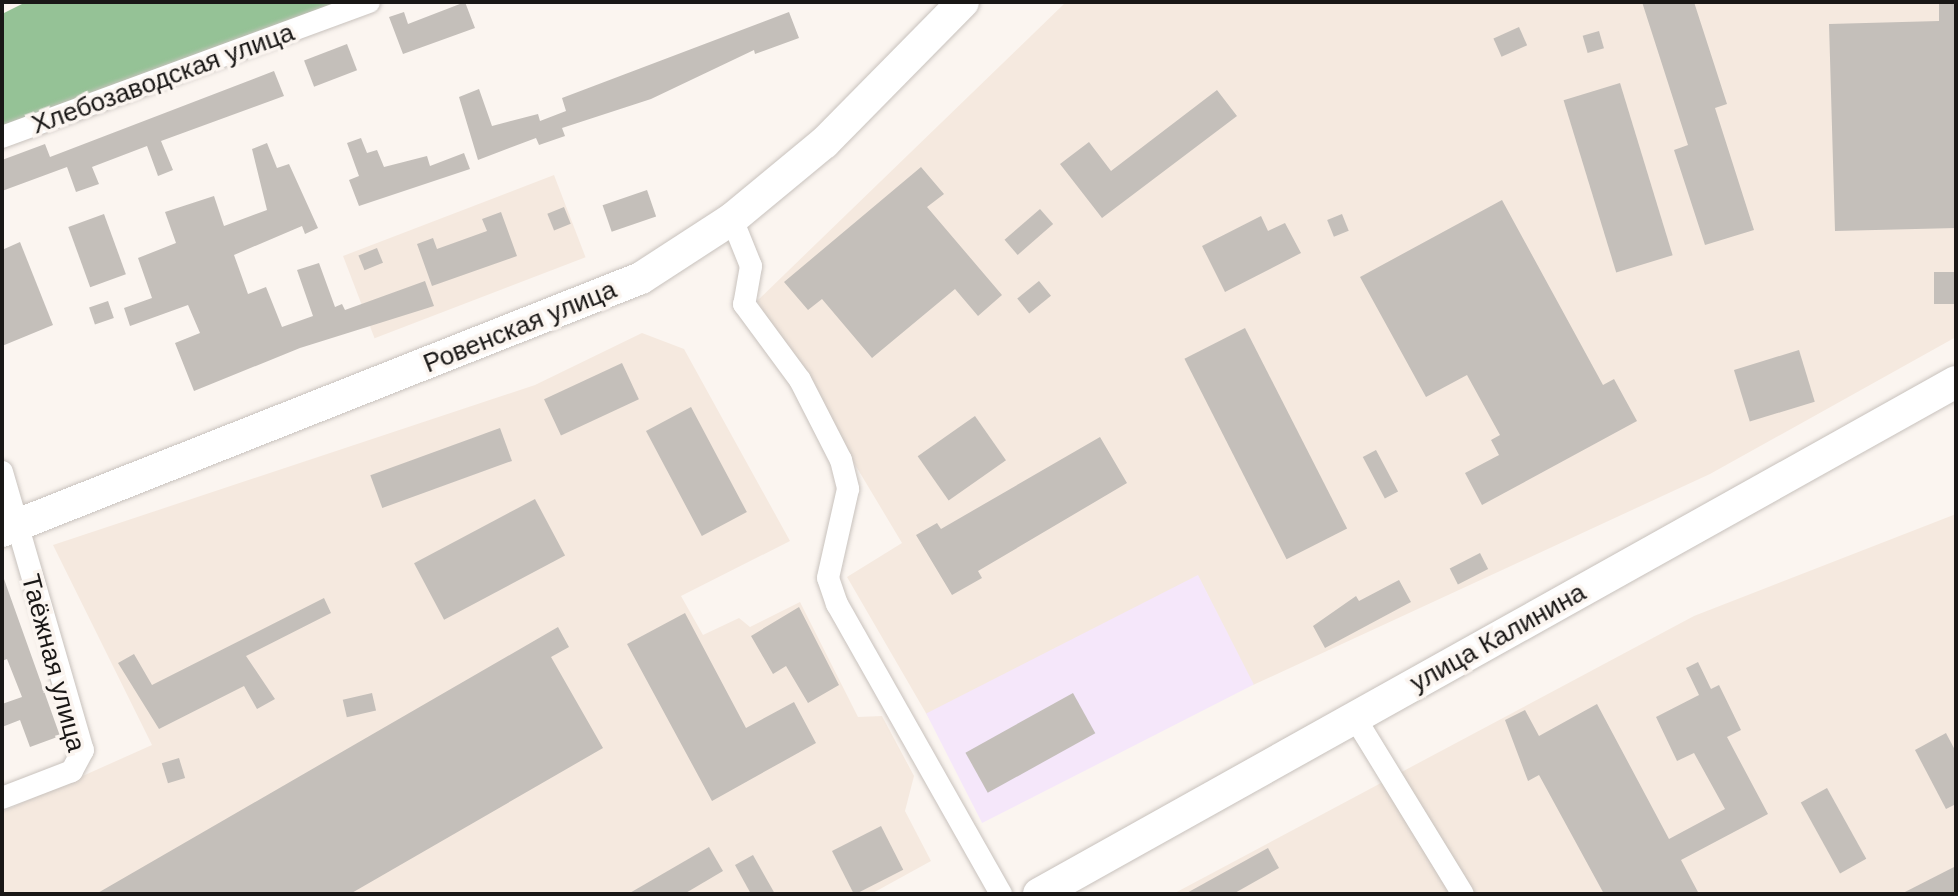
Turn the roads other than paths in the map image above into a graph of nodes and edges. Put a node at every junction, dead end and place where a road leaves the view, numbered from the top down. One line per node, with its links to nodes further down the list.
1 (369, 2): 3 (street, Хлебозаводская улица)
2 (963, 2): 4 (main road, Ровенская улица)
3 (2, 137)
4 (732, 219): 7 (main road, Ровенская улица); 10 (street)
5 (1956, 382): 8 (main road, улица Калинина)
6 (2, 472): 7 (street)
7 (10, 528): 9 (street, Таёжная улица)
8 (1355, 718): 11 (main road, улица Калинина); 12 (street)
9 (2, 798)
10 (1001, 894)
11 (1039, 894)
12 (1463, 894)

